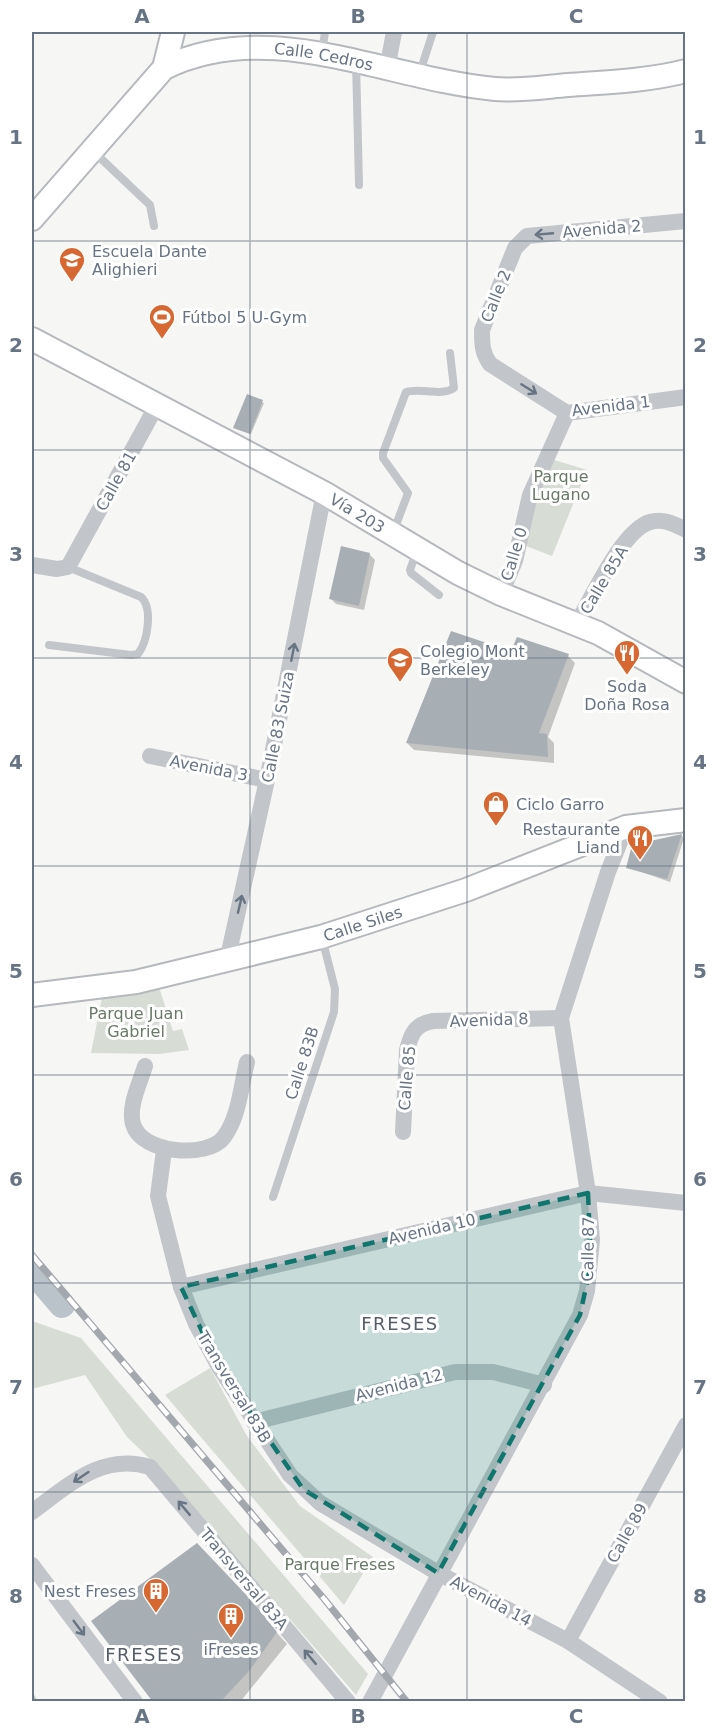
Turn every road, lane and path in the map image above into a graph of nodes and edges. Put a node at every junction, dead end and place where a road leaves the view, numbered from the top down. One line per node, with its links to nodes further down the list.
1 (173, 32): 7 (street)
2 (325, 32): 5 (lane)
3 (394, 32): 8 (street)
4 (433, 32): 10 (lane)
5 (321, 55): 6 (street, Calle Cedros); 7 (street, Calle Cedros)
6 (356, 62): 8 (street, Calle Cedros); 12 (lane)
7 (164, 68): 11 (street, Calle Cedros)
8 (387, 69): 10 (street, Calle Cedros)
9 (686, 71): 10 (street, Calle Cedros)
10 (419, 75)
11 (92, 149): 13 (street, Calle Cedros); 15 (lane)
12 (360, 185)
13 (32, 219)
14 (686, 221): 16 (street, Avenida 2, one-way to 16)
15 (154, 226)
16 (520, 240): 19 (street, Calle 2)
17 (32, 339): 21 (street, Vía 203)
18 (450, 353): 25 (lane)
19 (483, 354): 22 (street, Avenida 1, one-way to 22)
20 (686, 397): 22 (street, Avenida 1)
21 (158, 405): 23 (street, Vía 203); 27 (street, Calle 81)
22 (567, 413): 29 (street, Calle 0)
23 (324, 493): 25 (street, Vía 203); 35 (street, Calle 83 Suiza, one-way to 23)
24 (686, 530): 31 (street, Calle 85A)
25 (392, 533): 26 (street, Vía 203)
26 (417, 549): 29 (street, Vía 203); 30 (lane)
27 (71, 562): 28 (street); 32 (lane)
28 (32, 565)
29 (501, 594): 31 (street, Vía 203)
30 (439, 595)
31 (577, 623): 33 (street, Vía 203)
32 (49, 645)
33 (686, 682)
34 (150, 756): 35 (street, Avenida 3)
35 (267, 780): 39 (street, Calle 83 Suiza, one-way to 35)
36 (686, 820): 37 (street, Calle Siles)
37 (626, 827): 38 (street, Calle Siles); 41 (street, Calle 87)
38 (321, 937): 39 (street, Calle Siles); 48 (lane, Calle 83B)
39 (227, 961): 40 (street, Calle Siles)
40 (32, 995)
41 (561, 1018): 42 (street, Avenida 8); 47 (street, Calle 87)
42 (418, 1026): 45 (street, Calle 85)
43 (247, 1062): 46 (street)
44 (145, 1066): 46 (street)
45 (403, 1132)
46 (164, 1150): 50 (street, Transversal 83B)
47 (588, 1193): 49 (street, Avenida 10); 50 (street, Avenida 10); 51 (street, Calle 87)
48 (273, 1197)
49 (686, 1203)
50 (181, 1287): 52 (street, Transversal 83B)
51 (544, 1385): 52 (street, Avenida 12); 57 (street, Calle 87)
52 (254, 1422): 54 (street, Transversal 83B)
53 (686, 1425): 58 (street, Calle 89)
54 (320, 1503): 57 (street, Avenida 14)
55 (32, 1512): 60 (street, Transversal 83A, one-way to 55)
56 (32, 1564): 59 (street, one-way to 59)
57 (438, 1573): 58 (street, Avenida 14); 61 (street, Calle 87)
58 (568, 1641): 62 (street, Avenida 14)
59 (135, 1701)
60 (348, 1701)
61 (370, 1701)
62 (660, 1701)

